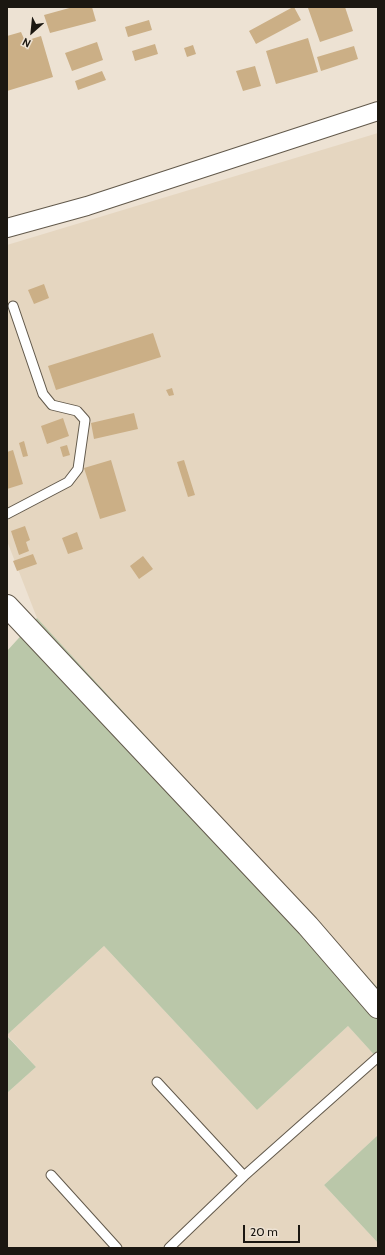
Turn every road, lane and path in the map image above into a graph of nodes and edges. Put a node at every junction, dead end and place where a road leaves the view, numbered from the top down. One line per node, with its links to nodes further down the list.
1 (378, 111): 2 (street)
2 (7, 228)
3 (13, 306): 4 (lane)
4 (7, 514)
5 (7, 606): 6 (street)
6 (378, 1007)
7 (378, 1057): 10 (lane)
8 (157, 1082): 10 (lane)
9 (51, 1175): 11 (lane)
10 (244, 1176): 12 (lane)
11 (117, 1248)
12 (169, 1248)

